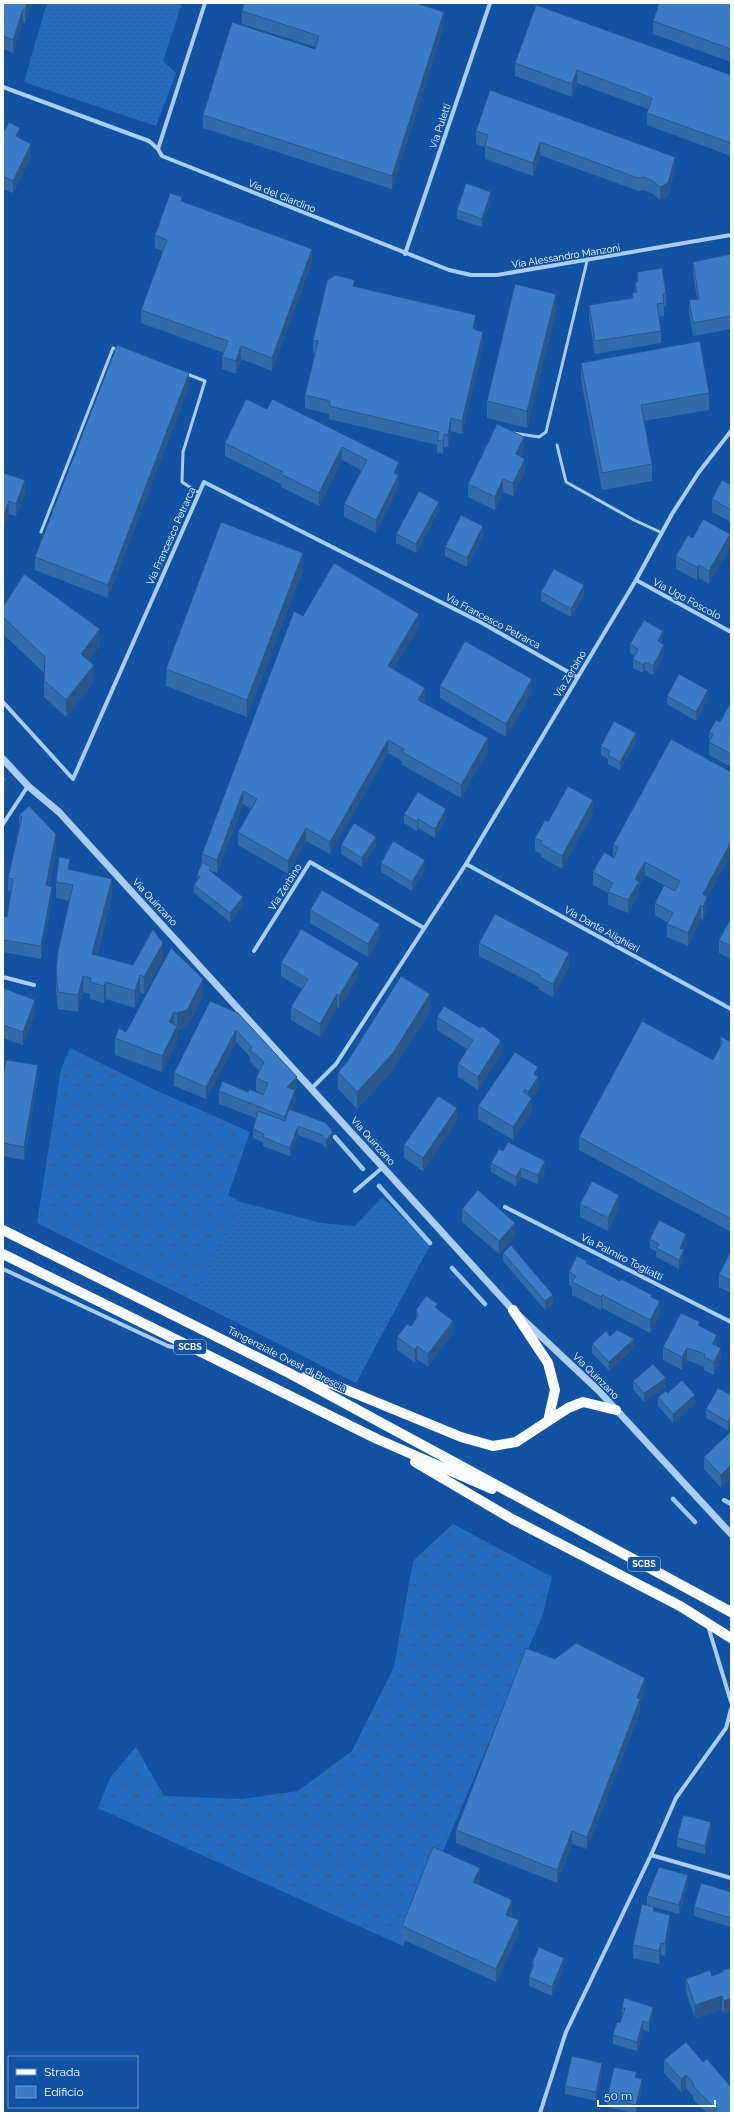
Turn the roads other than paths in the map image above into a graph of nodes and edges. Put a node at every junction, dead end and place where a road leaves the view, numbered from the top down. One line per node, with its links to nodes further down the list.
1 (205, 3): 4 (street)
2 (490, 3): 6 (street, Via Puletti)
3 (3, 87): 4 (street, Via del Giardino)
4 (158, 148): 6 (street, Via del Giardino)
5 (731, 235): 7 (street, Via Alessandro Manzoni)
6 (405, 254): 7 (street, Via Alessandro Manzoni)
7 (587, 261): 10 (lane)
8 (127, 353): 14 (lane)
9 (184, 373): 13 (lane)
10 (507, 431)
11 (731, 431): 15 (street, Via Zerbino)
12 (557, 445): 15 (lane)
13 (199, 493): 18 (street, Via Francesco Petrarca); 19 (street, Via Francesco Petrarca)
14 (41, 532)
15 (660, 532): 16 (street, Via Zerbino)
16 (636, 580): 17 (street, Via Ugo Foscolo); 18 (street, Via Zerbino)
17 (731, 632)
18 (577, 677): 23 (street, Via Zerbino)
19 (3, 702)
20 (3, 760): 21 (street, Via Quinzano)
21 (28, 786): 22 (street); 29 (street, Via Quinzano)
22 (3, 824)
23 (466, 864): 24 (street, Via Zerbino); 28 (street, Via Dante Alighieri)
24 (424, 928): 25 (street, Via Zerbino); 29 (street, Via Zerbino)
25 (254, 951)
26 (3, 976): 27 (street)
27 (34, 985)
28 (731, 1009)
29 (312, 1088): 30 (street, Via Quinzano)
30 (383, 1166): 31 (street); 36 (street, Via Quinzano)
31 (355, 1191)
32 (505, 1207): 37 (street, Via Palmiro Togliatti)
33 (3, 1230): 39 (main road, Tangenziale Ovest di Brescia / SCBS)
34 (3, 1254): 38 (main road, Tangenziale Ovest di Brescia / SCBS)
35 (3, 1269): 38 (street)
36 (514, 1310): 40 (street, Via Quinzano); 41 (main road)
37 (731, 1322)
38 (211, 1357): 42 (main road, Tangenziale Ovest di Brescia / SCBS)
39 (289, 1373): 41 (main road); 43 (main road, Tangenziale Ovest di Brescia / SCBS)
40 (616, 1410): 41 (main road); 44 (street, Via Quinzano)
41 (548, 1421)
42 (377, 1439): 43 (main road, Tangenziale Ovest di Brescia / SCBS); 46 (main road)
43 (556, 1518): 45 (main road, Tangenziale Ovest di Brescia / SCBS)
44 (731, 1534)
45 (731, 1612)
46 (707, 1621): 47 (main road); 48 (street)
47 (731, 1638)
48 (731, 1702)
49 (731, 1709): 50 (street)
50 (651, 1855): 51 (street); 52 (street)
51 (731, 1878)
52 (540, 2113)

